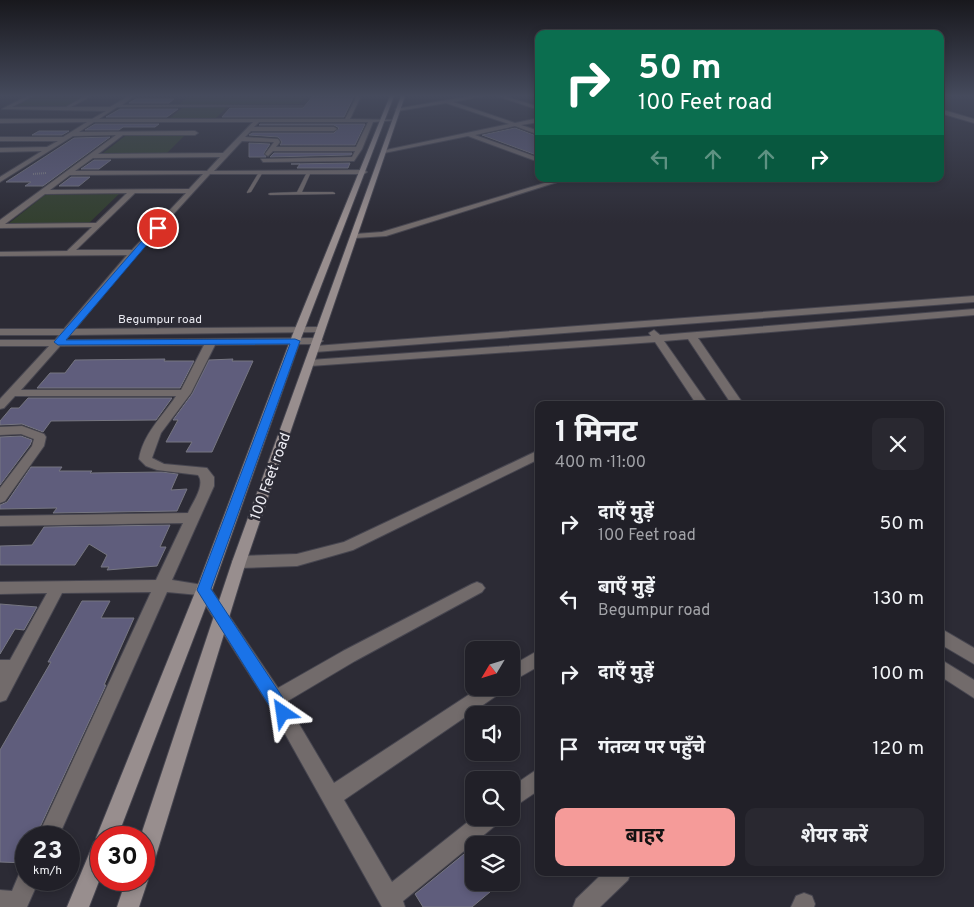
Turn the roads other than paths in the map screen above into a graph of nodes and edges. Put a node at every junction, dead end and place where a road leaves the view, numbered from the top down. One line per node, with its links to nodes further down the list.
1 (21, 138): 8 (street)
2 (115, 138): 18 (street)
3 (368, 138): 11 (street)
4 (377, 138): 26 (street, 100 Feet road)
5 (385, 138): 15 (street, 100 Feet road)
6 (445, 138): 15 (street)
7 (479, 138): 19 (street)
8 (65, 139): 13 (street)
9 (240, 140): 10 (street); 17 (street)
10 (272, 149): 11 (street); 20 (street)
11 (359, 149): 21 (street)
12 (0, 150): 13 (street)
13 (48, 150): 29 (street)
14 (178, 150): 16 (street)
15 (384, 150): 41 (street, 100 Feet road)
16 (172, 155): 17 (street); 18 (street)
17 (226, 155): 22 (street)
18 (91, 156): 27 (street)
19 (535, 159)
20 (263, 160): 21 (street); 23 (street)
21 (354, 160): 25 (street)
22 (211, 172): 23 (street); 27 (street); 33 (street)
23 (257, 172): 24 (street); 35 (lane)
24 (309, 172): 25 (street); 38 (lane)
25 (348, 172): 26 (street)
26 (364, 172): 50 (street, 100 Feet road)
27 (68, 173): 34 (street)
28 (0, 174): 29 (street)
29 (10, 174): 30 (street)
30 (0, 180)
31 (554, 182): 41 (street)
32 (134, 191): 33 (street); 34 (street); 40 (street)
33 (193, 191): 42 (street)
34 (43, 192): 39 (street)
35 (249, 192)
36 (333, 193): 38 (lane)
37 (270, 194): 38 (lane)
38 (299, 194)
39 (0, 225): 40 (street)
40 (99, 225): 43 (street)
41 (355, 236): 53 (street, 100 Feet road)
42 (134, 252): 43 (street); 49 (street)
43 (69, 253): 44 (street)
44 (0, 254)
45 (974, 298): 47 (street, Begumpur road)
46 (974, 312): 51 (street)
47 (648, 325): 52 (street); 53 (street, Begumpur road)
48 (0, 332): 49 (street, Begumpur road)
49 (67, 332): 50 (street, Begumpur road); 55 (street)
50 (298, 336): 53 (street, Begumpur road); 54 (street, Begumpur road); 73 (street, 100 Feet road)
51 (691, 336): 52 (street); 61 (street)
52 (658, 339): 57 (street); 60 (street)
53 (317, 340): 57 (street, 100 Feet road)
54 (211, 341): 55 (street, Begumpur road); 59 (street)
55 (58, 342): 56 (street, Begumpur road); 58 (street)
56 (0, 343)
57 (310, 363): 68 (street, 100 Feet road)
58 (12, 393): 59 (street); 62 (street)
59 (184, 393): 66 (street)
60 (700, 401)
61 (735, 401)
62 (0, 406)
63 (0, 431): 65 (street)
64 (535, 456): 68 (street)
65 (0, 498)
66 (192, 518): 67 (street); 70 (street)
67 (0, 521)
68 (239, 562): 74 (street, 100 Feet road)
69 (58, 587): 70 (street); 71 (street); 78 (street)
70 (161, 587): 73 (street); 88 (street)
71 (0, 588)
72 (477, 588): 84 (street)
73 (204, 590): 74 (street); 89 (street, 100 Feet road)
74 (222, 618): 84 (street); 90 (street, 100 Feet road)
75 (944, 637): 76 (street)
76 (974, 657)
77 (535, 660): 79 (street)
78 (8, 667): 82 (street)
79 (520, 669)
80 (944, 669): 81 (street)
81 (974, 690)
82 (0, 694)
83 (481, 696): 87 (street)
84 (275, 699): 87 (street)
85 (535, 781): 86 (street)
86 (520, 792)
87 (331, 797): 96 (street)
88 (52, 826)
89 (111, 826)
90 (154, 826)
91 (479, 826): 96 (street)
92 (616, 876): 100 (street)
93 (90, 877): 98 (street)
94 (20, 891): 97 (street)
95 (133, 891): 99 (street)
96 (391, 902)
97 (11, 904)
98 (78, 907)
99 (128, 907)
100 (584, 907)

